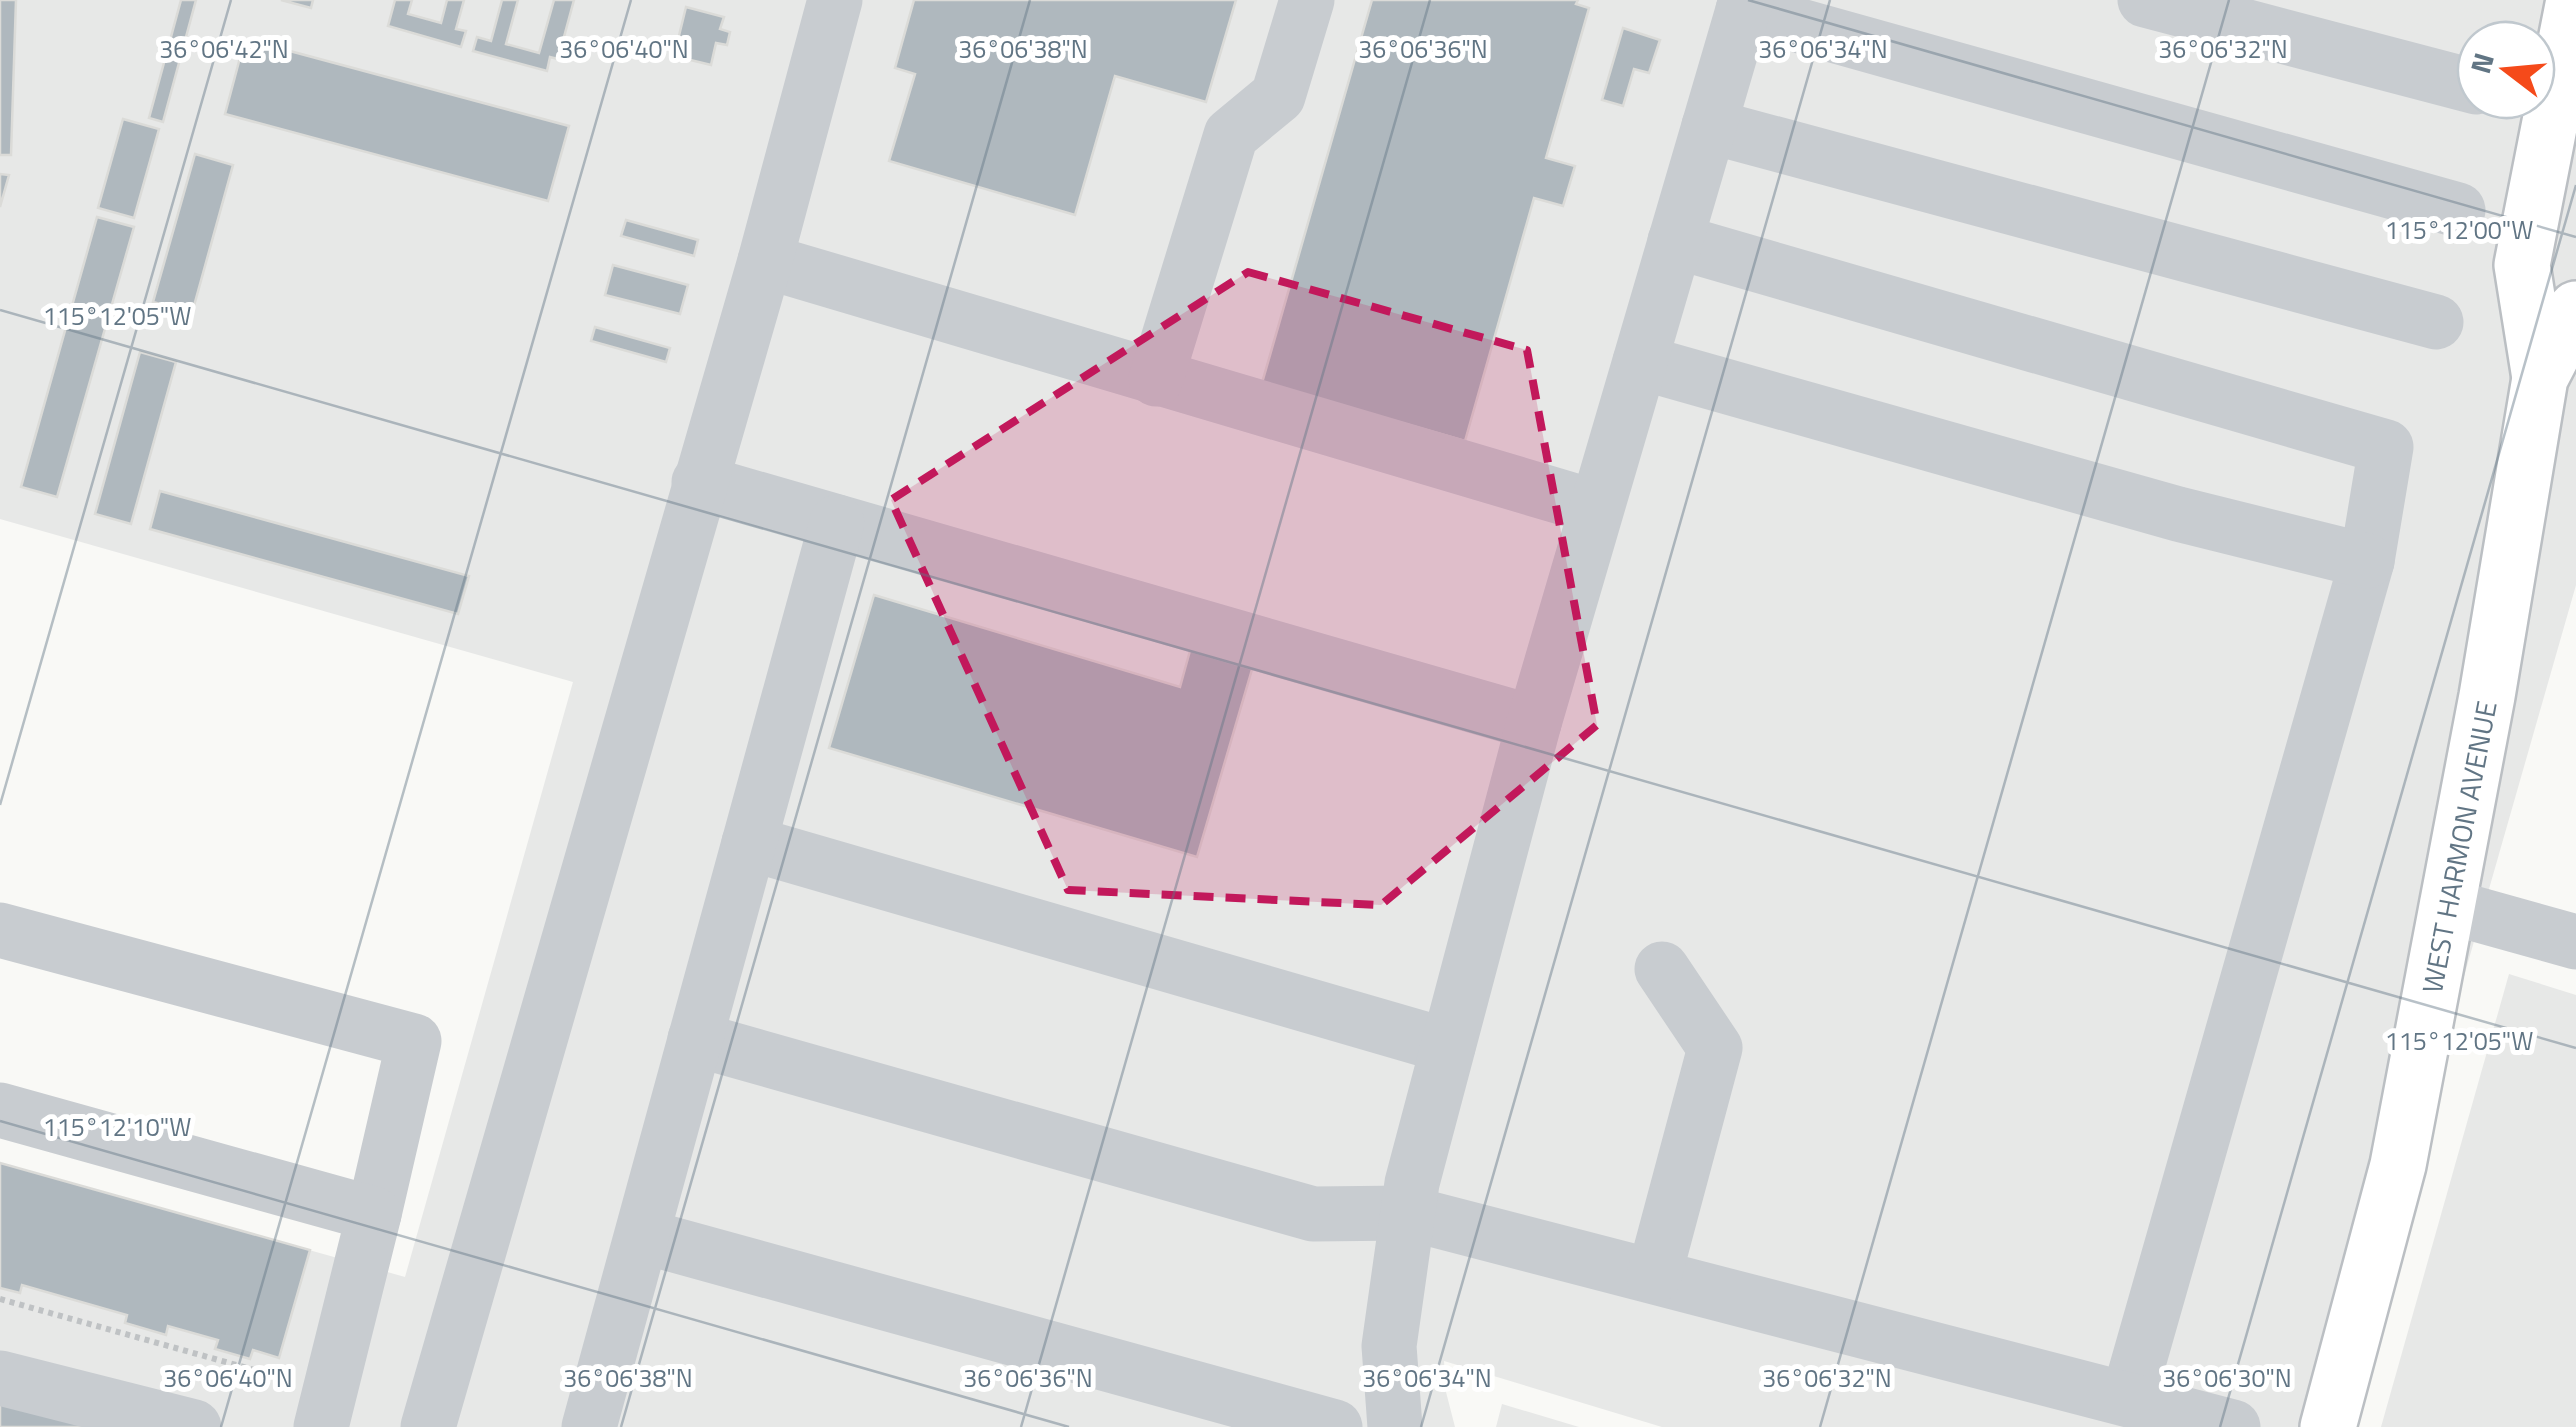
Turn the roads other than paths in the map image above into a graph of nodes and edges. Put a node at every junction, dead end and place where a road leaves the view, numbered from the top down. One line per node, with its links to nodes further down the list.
1 (835, 0): 10 (lane)
2 (1307, 0): 15 (lane)
3 (2145, 0): 6 (lane)
4 (2574, 0): 14 (main road, WEST HARMON AVENUE)
5 (1744, 5): 7 (lane); 8 (lane)
6 (2456, 82)
7 (1709, 126): 9 (lane); 12 (lane)
8 (2458, 210)
9 (1676, 241): 13 (lane); 19 (lane)
10 (765, 261): 15 (lane); 16 (lane)
11 (2576, 310): 14 (main road, WEST HARMON AVENUE)
12 (2436, 322)
13 (1640, 362): 17 (lane); 19 (lane)
14 (2540, 378): 22 (main road, WEST HARMON AVENUE)
15 (1156, 379): 17 (lane)
16 (699, 482): 18 (lane); 38 (lane)
17 (1595, 508): 20 (lane)
18 (837, 522): 20 (lane); 21 (lane)
19 (2367, 561): 34 (lane)
20 (1534, 723): 27 (lane)
21 (750, 843): 26 (lane); 27 (lane)
22 (2447, 906): 24 (lane); 42 (main road, WEST HARMON AVENUE)
23 (0, 930): 30 (lane)
24 (2576, 942)
25 (1662, 969): 32 (lane)
26 (695, 1039): 29 (lane); 31 (lane)
27 (1448, 1046): 29 (lane)
28 (0, 1110): 30 (lane)
29 (1408, 1213): 32 (lane); 40 (lane)
30 (374, 1214): 35 (lane)
31 (642, 1236): 36 (lane); 39 (lane)
32 (1654, 1276): 34 (lane)
33 (0, 1378): 37 (lane)
34 (2128, 1399): 41 (lane)
35 (309, 1404)
36 (598, 1425)
37 (194, 1427)
38 (428, 1427)
39 (1335, 1427)
40 (1395, 1427)
41 (2233, 1427)
42 (2328, 1427)

